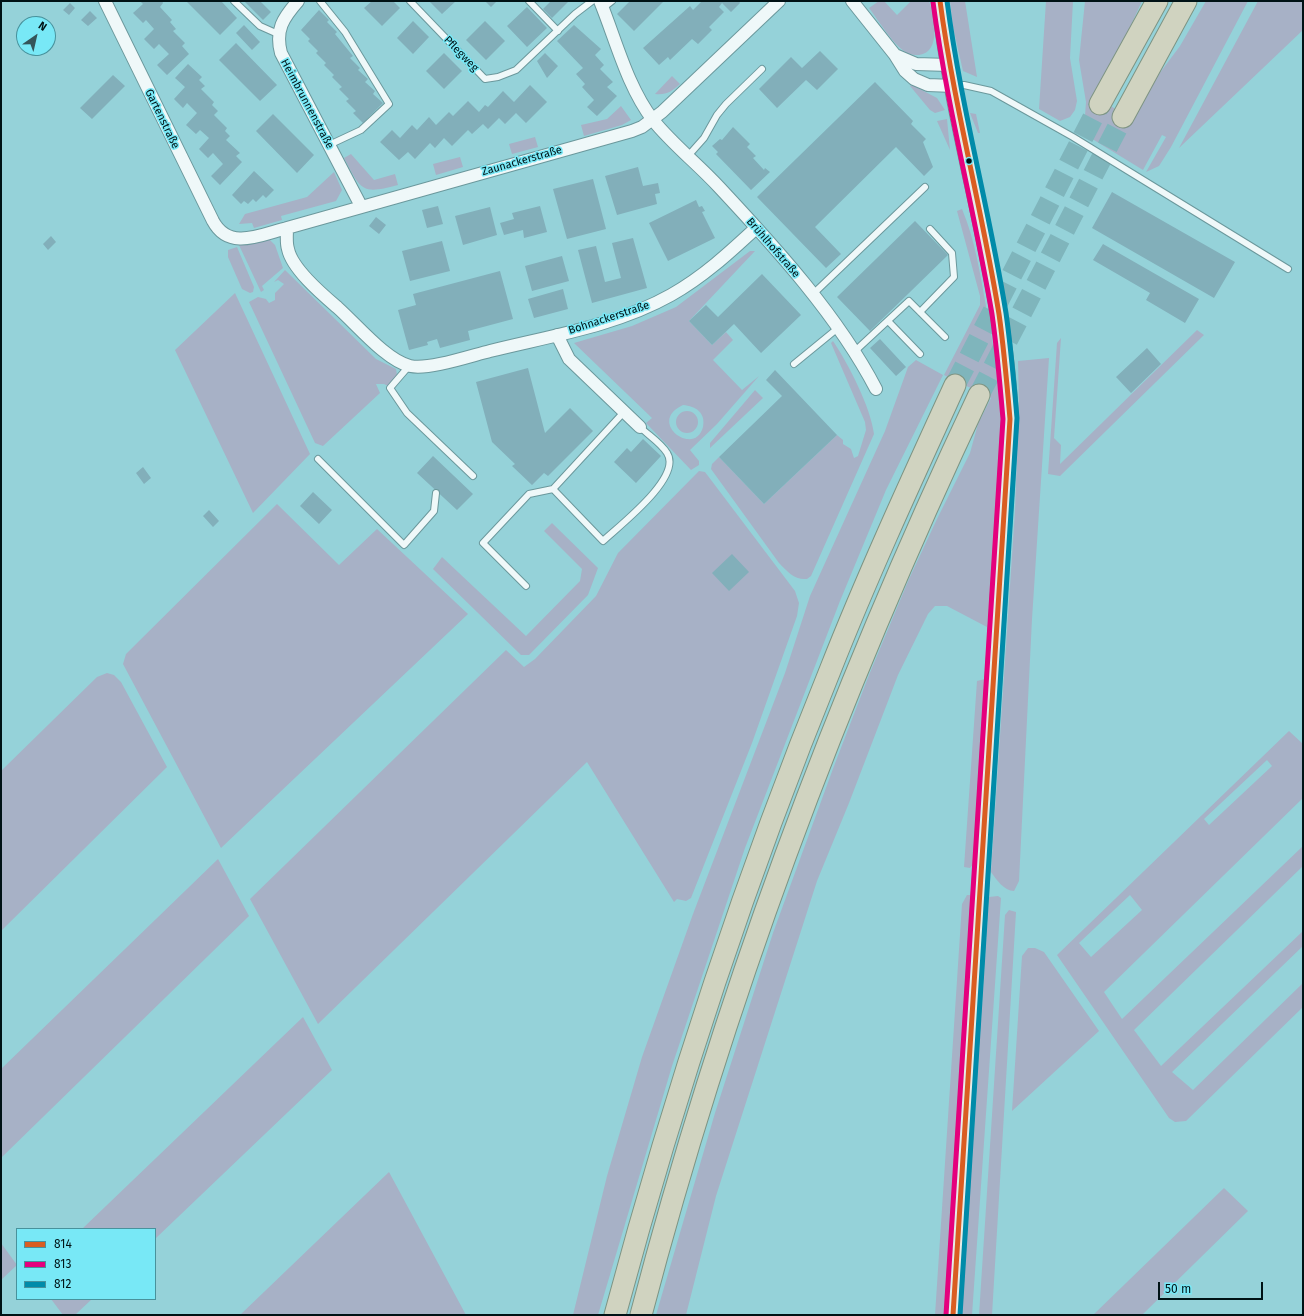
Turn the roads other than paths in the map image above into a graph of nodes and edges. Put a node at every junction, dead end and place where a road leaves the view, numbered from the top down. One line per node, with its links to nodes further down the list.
1 (105, 1): 30 (street, Gartenstraße)
2 (234, 1): 15 (lane)
3 (298, 1): 15 (street)
4 (320, 1): 23 (lane)
5 (410, 1): 14 (lane, Pflegweg)
6 (529, 1): 14 (lane)
7 (592, 1): 14 (lane, Pflegweg)
8 (779, 1): 22 (street, Zaunackerstraße)
9 (852, 1): 16 (street)
10 (940, 1): 17 (main road)
11 (1157, 1): 20 (highway)
12 (1186, 1): 21 (highway)
13 (605, 3): 22 (street)
14 (558, 31)
15 (278, 34): 23 (street, Heimbrunnenstraße)
16 (895, 55): 17 (street); 19 (street)
17 (949, 65): 19 (main road)
18 (762, 69): 24 (lane)
19 (952, 86): 31 (lane); 54 (main road)
20 (1100, 104)
21 (1123, 117)
22 (653, 119): 24 (street, Brühlhofstraße); 26 (street, Zaunackerstraße)
23 (329, 145): 26 (street, Heimbrunnenstraße)
24 (688, 156): 28 (street, Brühlhofstraße)
25 (925, 187): 32 (lane)
26 (361, 206): 27 (street, Zaunackerstraße)
27 (287, 228): 30 (street, Zaunackerstraße); 41 (street, Bohnackerstraße)
28 (756, 228): 32 (street, Brühlhofstraße); 36 (street, Bohnackerstraße)
29 (930, 229): 33 (lane)
30 (223, 234)
31 (1288, 269)
32 (812, 295): 35 (street, Brühlhofstraße)
33 (920, 312): 34 (lane); 37 (lane)
34 (889, 322): 38 (lane); 39 (lane)
35 (838, 328): 38 (street, Brühlhofstraße); 40 (lane)
36 (556, 335): 41 (street, Bohnackerstraße); 45 (street, Bohnackerstraße)
37 (945, 338)
38 (854, 352): 43 (street, Brühlhofstraße)
39 (920, 354)
40 (794, 364)
41 (409, 366): 48 (lane)
42 (955, 385): 52 (highway)
43 (876, 389)
44 (979, 395): 53 (highway)
45 (624, 412): 46 (street, Bohnackerstraße); 49 (lane)
46 (640, 427): 49 (lane)
47 (318, 459): 50 (lane)
48 (473, 476)
49 (553, 489): 51 (lane)
50 (436, 493)
51 (526, 586)
52 (616, 1315)
53 (641, 1315)
54 (953, 1315)

